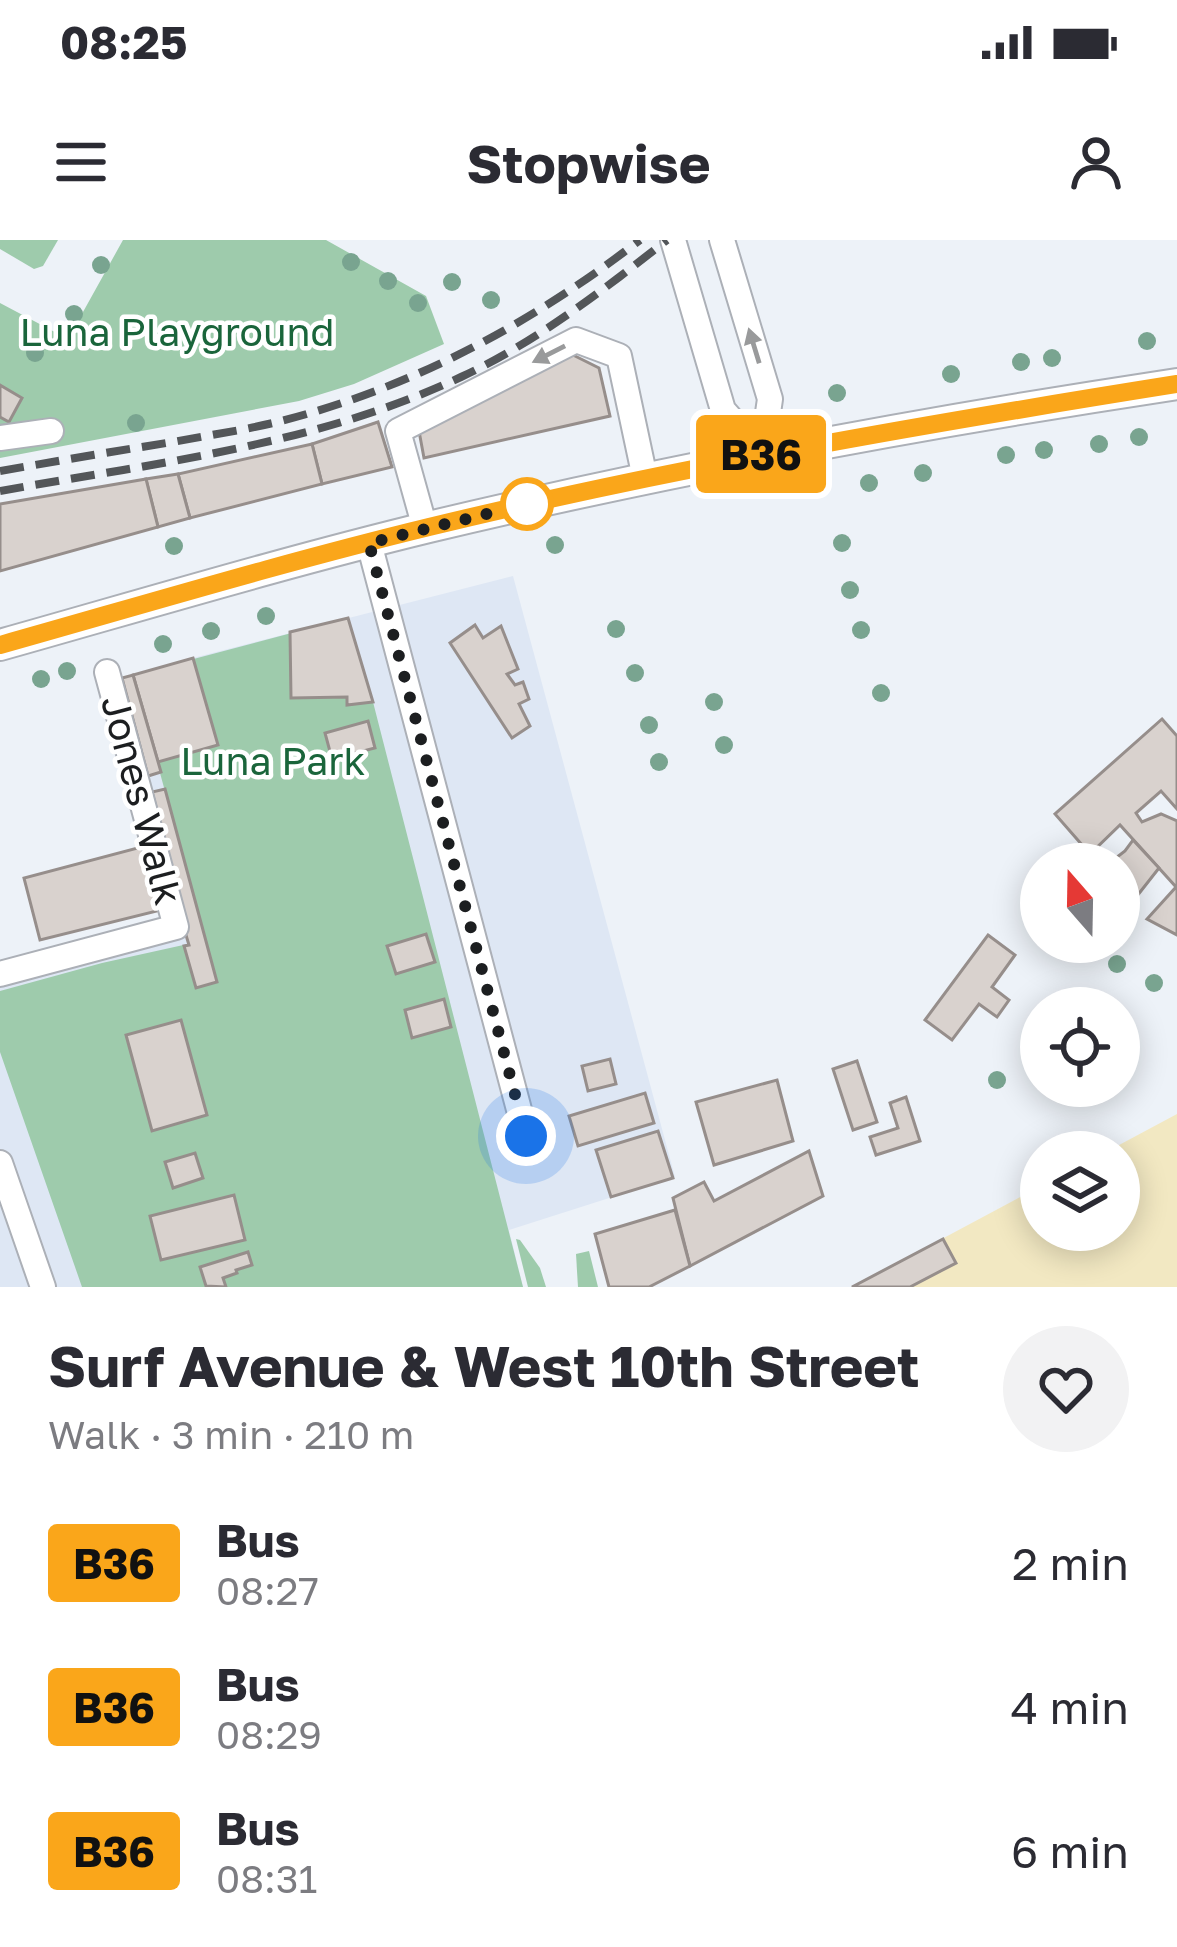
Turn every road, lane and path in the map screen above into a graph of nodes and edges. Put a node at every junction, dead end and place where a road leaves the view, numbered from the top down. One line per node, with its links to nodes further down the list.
1 (674, 240): 6 (street)
2 (722, 240): 6 (street, one-way to 2)
3 (1177, 384): 6 (main road)
4 (51, 431): 5 (street)
5 (0, 438)
6 (762, 454): 7 (main road)
7 (645, 478): 8 (main road); 8 (street, one-way to 8)
8 (424, 528): 9 (main road)
9 (369, 543): 10 (main road); 13 (street)
10 (0, 645)
11 (107, 672): 12 (street, Jones Walk)
12 (0, 974)
13 (526, 1136)
14 (0, 1163): 15 (street)
15 (43, 1287)

